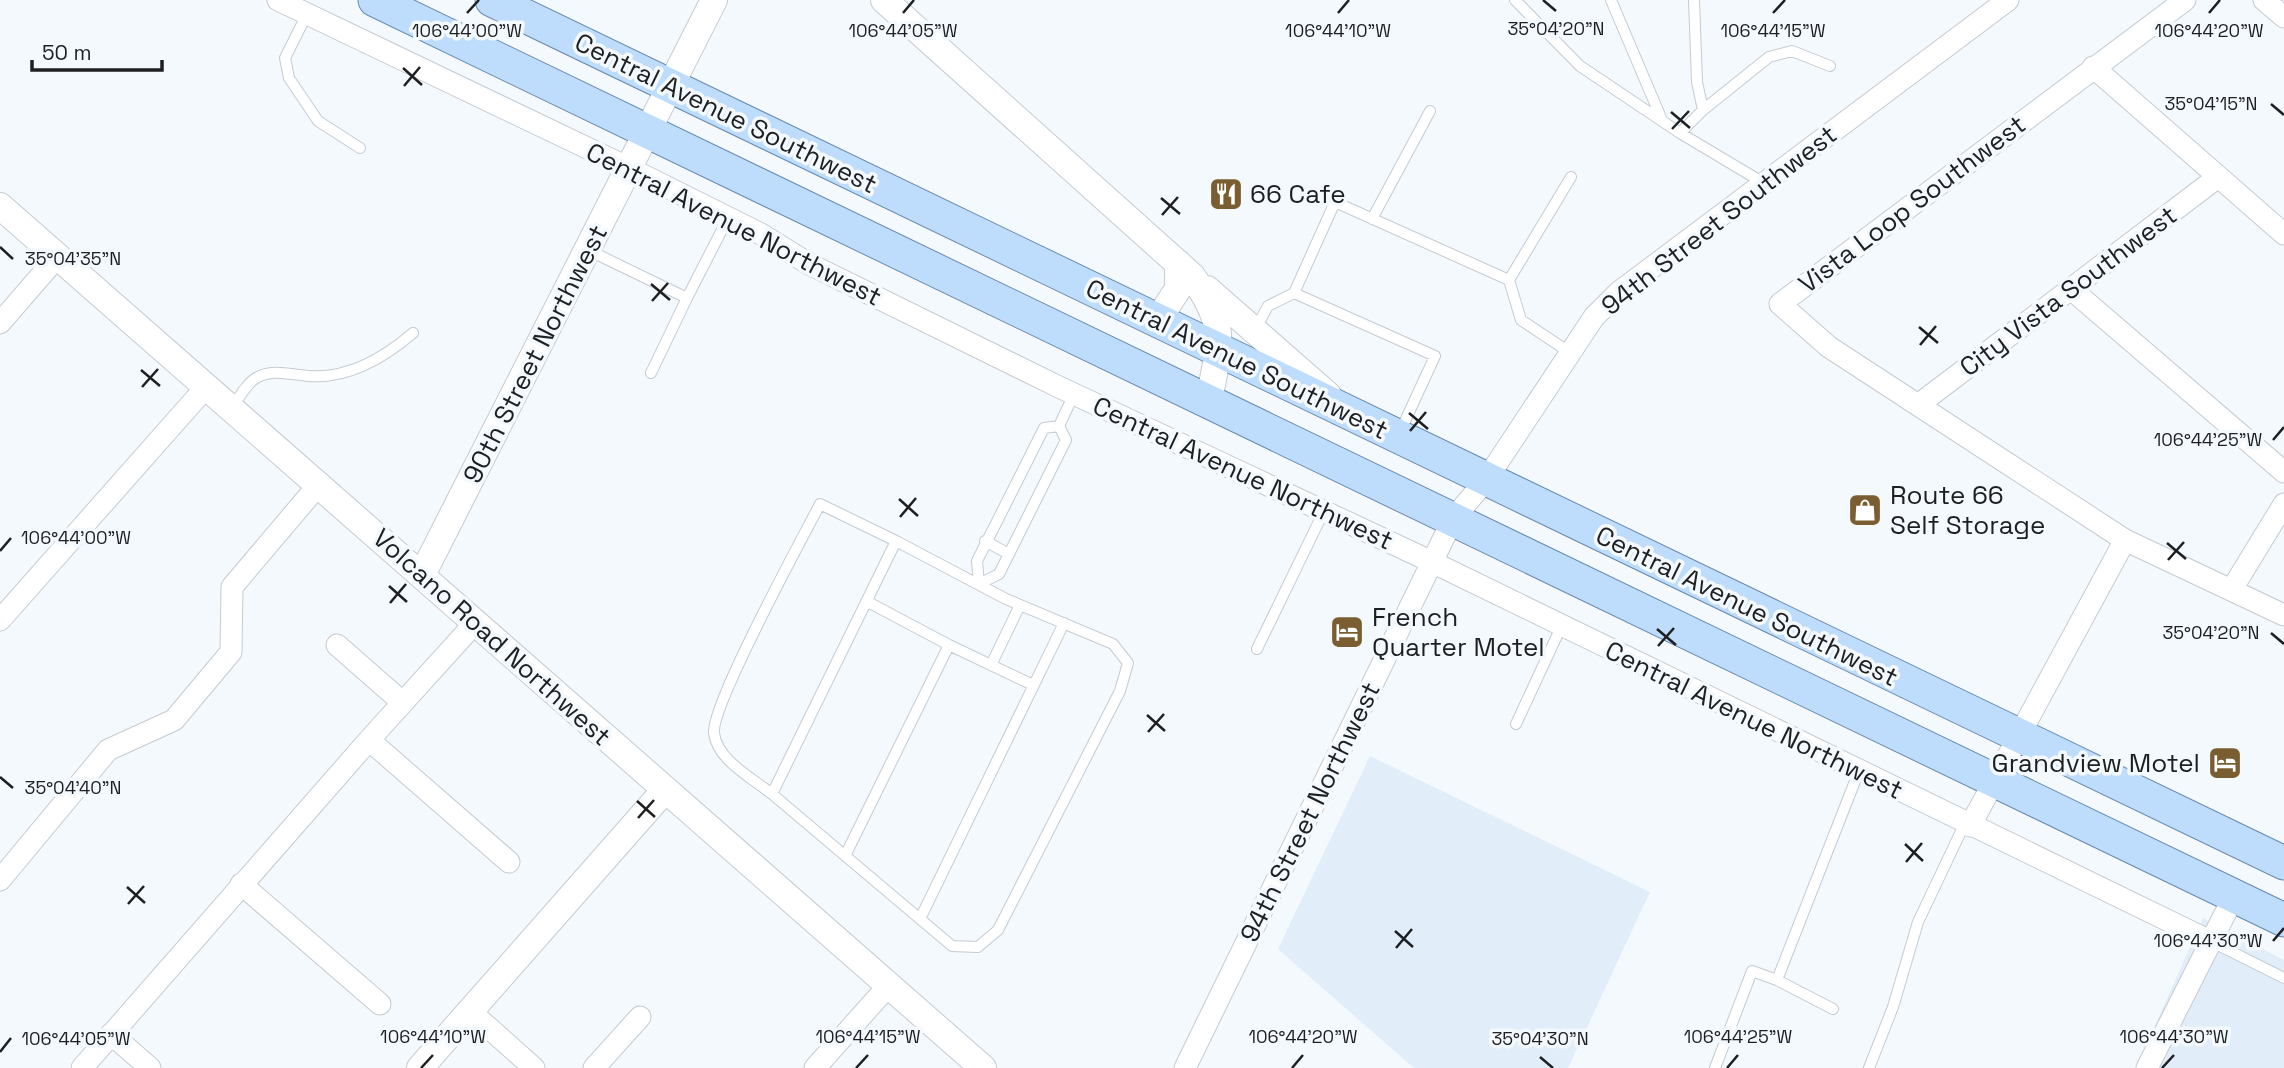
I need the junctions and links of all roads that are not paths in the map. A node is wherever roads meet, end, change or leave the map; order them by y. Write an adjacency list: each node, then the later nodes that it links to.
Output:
1 (278, 0): 12 (street, Central Avenue Northwest)
2 (375, 0): 20 (main road, Central Avenue Northwest)
3 (492, 0): 16 (main road, Central Avenue Southwest)
4 (714, 0): 16 (street, 90th Street Northwest)
5 (884, 0): 33 (street)
6 (1515, 0): 19 (lane)
7 (1611, 0): 19 (lane)
8 (1694, 0): 17 (lane)
9 (2008, 0): 26 (street, 94th Street Southwest)
10 (2185, 0): 15 (street, Vista Loop Southwest)
11 (2264, 0): 13 (street)
12 (307, 14): 22 (lane); 23 (street, Central Avenue Northwest)
13 (2284, 17)
14 (1830, 66): 17 (lane)
15 (2093, 67): 25 (street); 48 (street, Vista Loop Southwest)
16 (671, 86): 20 (street, 90th Street Northwest); 38 (main road, Central Avenue Southwest)
17 (1703, 110): 21 (lane)
18 (1430, 111): 29 (lane)
19 (1663, 121): 21 (lane)
20 (649, 132): 23 (street, 90th Street Northwest); 47 (main road, Central Avenue Northwest)
21 (1680, 133): 26 (lane)
22 (360, 148)
23 (629, 168): 28 (street, Central Avenue Northwest); 31 (street, 90th Street Northwest)
24 (1571, 177): 34 (lane)
25 (2218, 177): 30 (street); 35 (street, City Vista Southwest)
26 (1762, 183): 43 (street, 94th Street Southwest)
27 (0, 206): 32 (street, Volcano Road Northwest)
28 (728, 218): 37 (lane); 46 (street, Central Avenue Northwest)
29 (1372, 219): 34 (lane); 36 (lane)
30 (2284, 234)
31 (588, 250): 37 (lane); 64 (street, 90th Street Northwest)
32 (58, 256): 39 (street); 45 (street, Volcano Road Northwest)
33 (1185, 270): 38 (street); 40 (street); 42 (street)
34 (1509, 281): 43 (lane)
35 (2071, 289): 48 (street, City Vista Southwest); 53 (street)
36 (1294, 293): 40 (lane); 52 (lane)
37 (687, 298): 44 (lane)
38 (1157, 321): 42 (main road, Central Avenue Southwest)
39 (0, 323)
40 (1255, 331): 50 (street)
41 (413, 333): 49 (lane)
42 (1218, 350): 47 (street); 50 (main road, Central Avenue Southwest)
43 (1569, 352): 54 (street, 94th Street Southwest)
44 (651, 373)
45 (207, 386): 49 (street, Volcano Road Northwest); 70 (street)
46 (1074, 394): 51 (lane); 57 (street, Central Avenue Northwest)
47 (1209, 400): 58 (main road, Central Avenue Northwest)
48 (1918, 405): 59 (street, Vista Loop Southwest)
49 (232, 408): 55 (street, Volcano Road Northwest)
50 (1350, 414): 52 (main road, Central Avenue Southwest)
51 (1059, 426): 61 (lane); 62 (lane)
52 (1398, 437): 54 (main road, Central Avenue Southwest)
53 (2284, 472)
54 (1486, 480): 58 (street, 94th Street Southwest); 81 (main road, Central Avenue Southwest)
55 (320, 483): 64 (street, Volcano Road Northwest); 91 (street)
56 (2284, 504): 66 (street)
57 (1324, 511): 63 (street, Central Avenue Northwest); 76 (lane)
58 (1453, 519): 63 (street, 94th Street Northwest); 84 (main road, Central Avenue Northwest)
59 (2125, 540): 66 (street, Vista Loop Southwest); 81 (street)
60 (896, 541): 65 (lane); 67 (lane); 86 (lane)
61 (985, 541): 62 (lane); 65 (lane)
62 (1009, 554): 65 (lane)
63 (1432, 562): 73 (street, Central Avenue Northwest); 112 (street, 94th Street Northwest)
64 (422, 575): 71 (street, Volcano Road Northwest)
65 (979, 584): 68 (lane)
66 (2232, 589): 69 (street, Vista Loop Southwest)
67 (868, 602): 75 (lane); 86 (lane)
68 (1020, 605): 72 (lane); 77 (lane)
69 (2284, 615)
70 (0, 620)
71 (475, 623): 79 (street); 85 (street, Volcano Road Northwest)
72 (1063, 623): 78 (lane); 94 (lane)
73 (1562, 625): 80 (lane); 83 (street, Central Avenue Northwest)
74 (337, 645): 79 (street)
75 (949, 645): 77 (lane); 88 (lane)
76 (1257, 649)
77 (992, 665): 78 (lane)
78 (1033, 685): 94 (lane)
79 (402, 702): 82 (street)
80 (1516, 724)
81 (2017, 736): 84 (street); 90 (main road, Central Avenue Southwest)
82 (369, 740): 89 (street); 92 (street)
83 (1859, 771): 87 (street, Central Avenue Northwest); 98 (lane)
84 (1993, 780): 87 (street); 93 (main road, Central Avenue Northwest)
85 (664, 791): 99 (street, Volcano Road Northwest); 102 (street)
86 (772, 794): 88 (lane)
87 (1968, 824): 96 (street, Central Avenue Northwest); 114 (lane)
88 (845, 856): 94 (lane)
89 (509, 862)
90 (2284, 863)
91 (0, 880)
92 (241, 884): 100 (street); 104 (street)
93 (2234, 896): 95 (main road, Central Avenue Northwest); 96 (street)
94 (920, 919)
95 (2284, 920)
96 (2212, 942): 97 (lane); 115 (street)
97 (2284, 978)
98 (1777, 980): 101 (lane); 113 (lane)
99 (888, 985): 110 (street); 111 (street, Volcano Road Northwest)
100 (380, 1004)
101 (1833, 1009)
102 (470, 1011): 107 (street); 108 (street)
103 (640, 1017): 109 (street)
104 (111, 1034): 105 (street); 106 (street)
105 (82, 1068)
106 (150, 1068)
107 (420, 1068)
108 (534, 1068)
109 (594, 1068)
110 (816, 1068)
111 (983, 1068)
112 (1185, 1068)
113 (1715, 1068)
114 (1869, 1068)
115 (2147, 1068)

